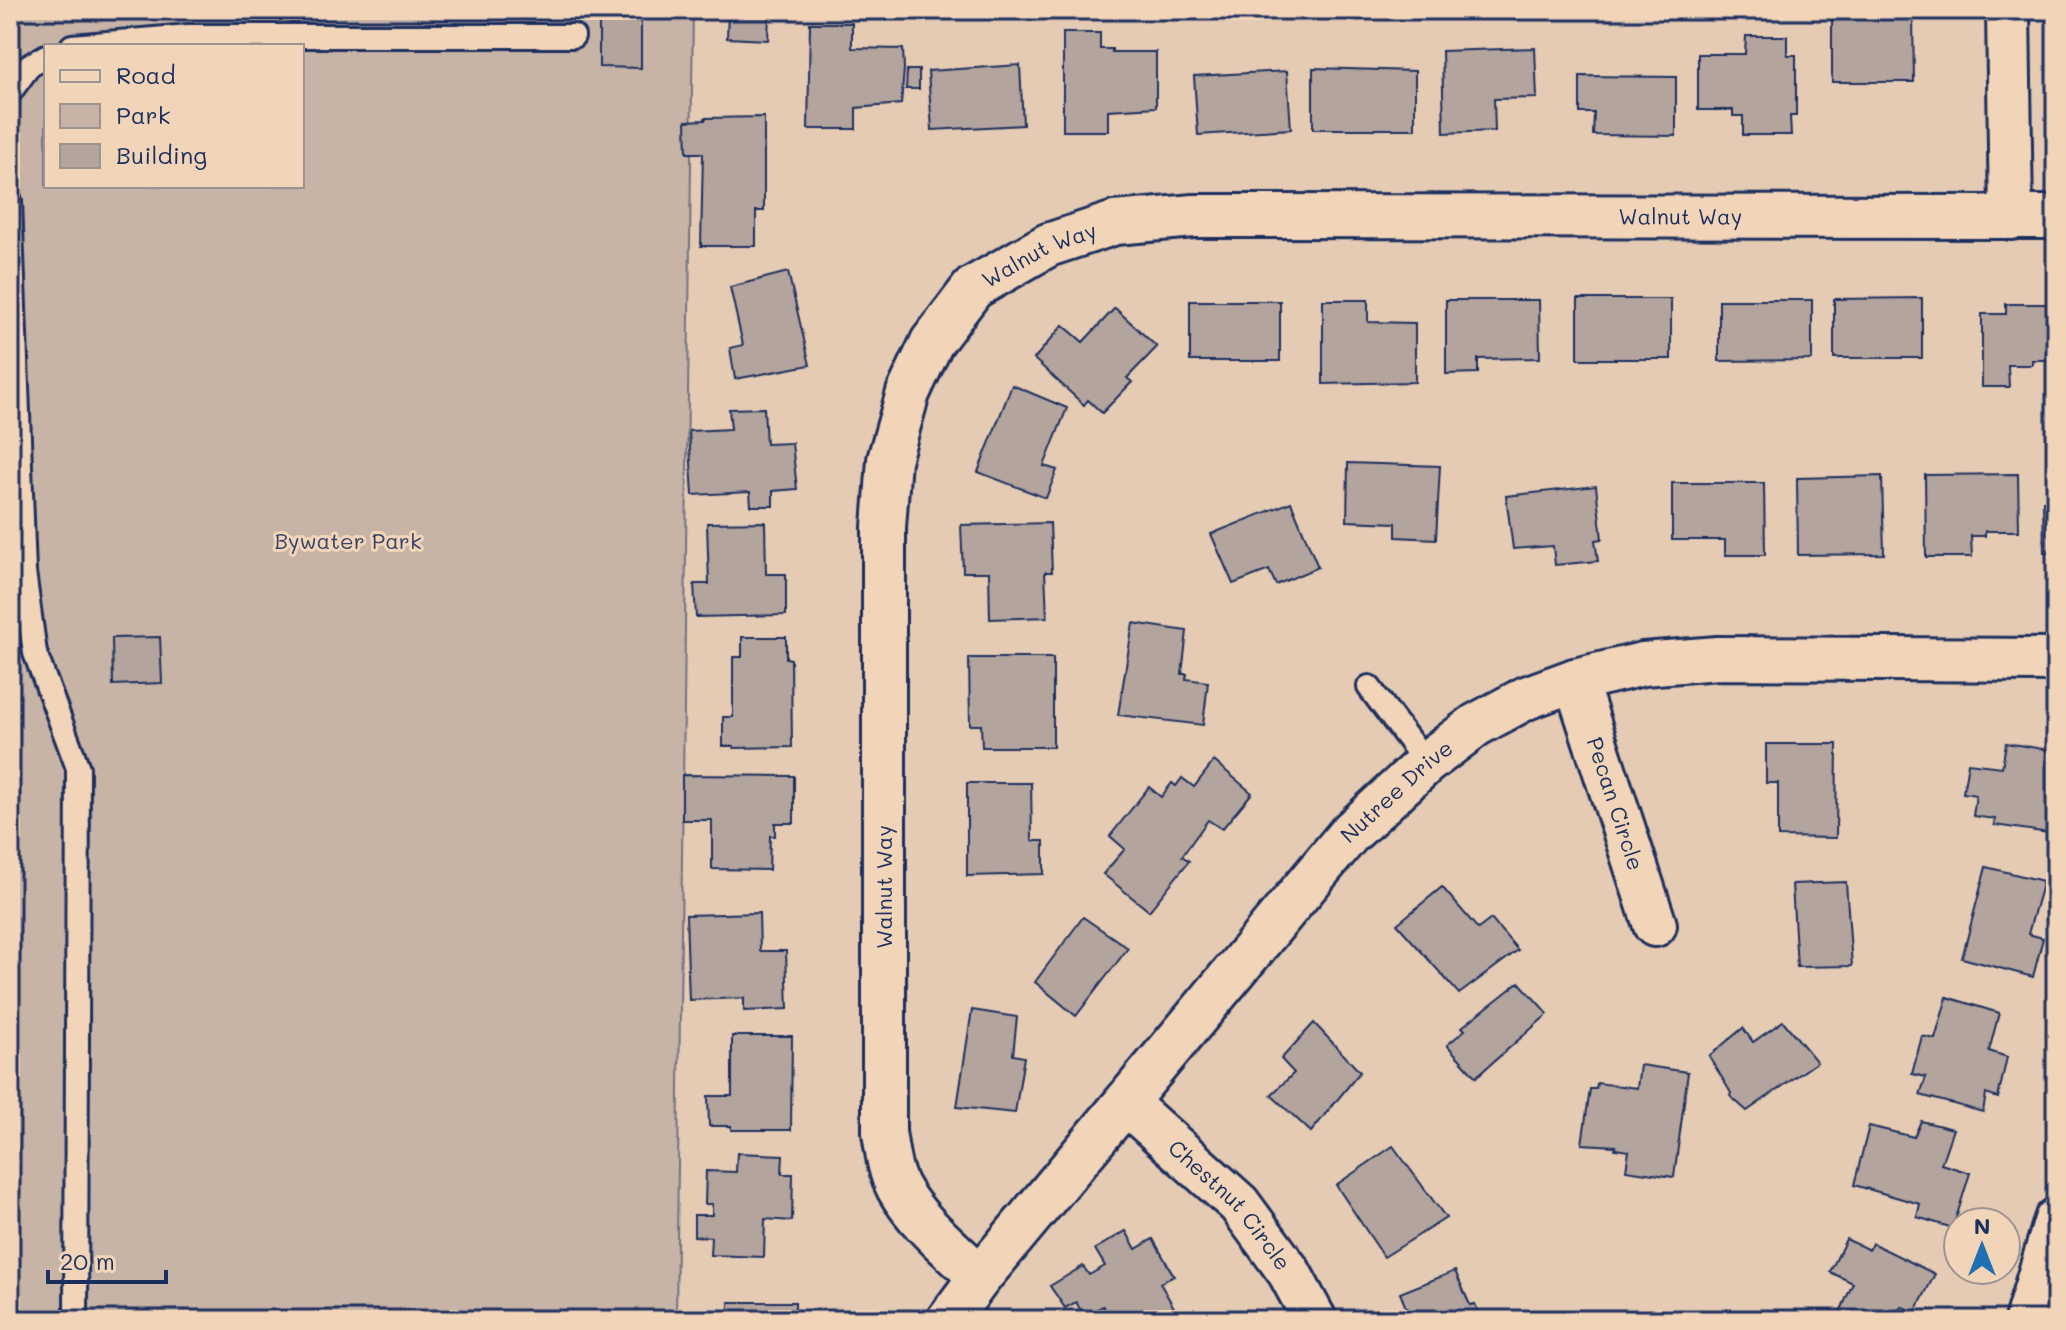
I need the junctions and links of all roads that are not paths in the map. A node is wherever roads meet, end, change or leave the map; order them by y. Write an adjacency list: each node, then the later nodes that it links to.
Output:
1 (2008, 10): 8 (street)
2 (573, 36): 3 (lane)
3 (95, 44)
4 (44, 57): 5 (lane)
5 (10, 92)
6 (10, 201): 17 (lane)
7 (2056, 217): 8 (street, Walnut Way)
8 (2011, 218): 16 (street, Walnut Way)
9 (2056, 660): 10 (street, Nutree Drive)
10 (1575, 680): 12 (street, Nutree Drive); 13 (street, Pecan Circle)
11 (1369, 687): 12 (lane)
12 (1426, 763): 14 (street, Nutree Drive)
13 (1655, 925)
14 (1126, 1103): 16 (street, Nutree Drive); 19 (street, Chestnut Circle)
15 (2056, 1220): 20 (street)
16 (980, 1277): 18 (street, Nutree Drive)
17 (76, 1320)
18 (948, 1320)
19 (1315, 1320)
20 (2026, 1320)

